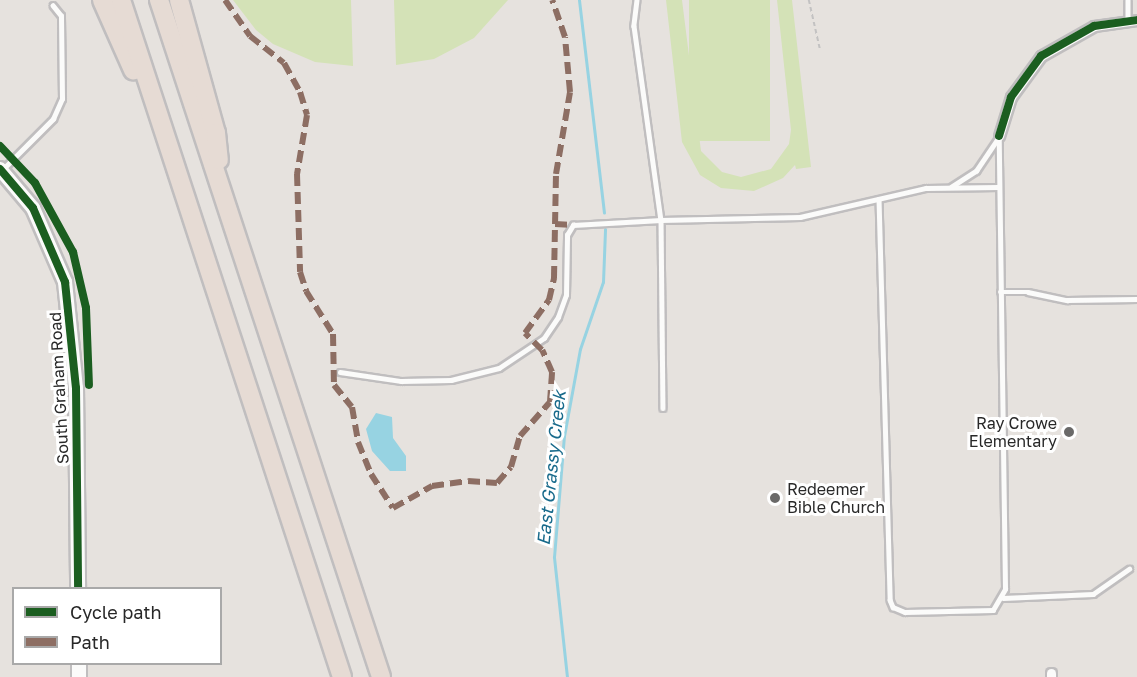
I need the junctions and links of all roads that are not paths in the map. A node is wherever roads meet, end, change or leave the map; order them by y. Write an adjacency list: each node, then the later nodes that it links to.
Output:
1 (102, 0): 20 (highway)
2 (121, 0): 20 (highway)
3 (159, 0): 13 (highway)
4 (179, 0): 13 (highway)
5 (637, 0): 15 (lane)
6 (1128, 0): 8 (lane)
7 (53, 6): 10 (lane)
8 (1132, 20): 9 (street)
9 (999, 135): 11 (lane); 12 (lane)
10 (1, 170): 22 (street, South Graham Road)
11 (998, 187): 12 (lane); 16 (lane)
12 (949, 188): 14 (lane)
13 (223, 197): 25 (highway)
14 (879, 199): 15 (lane); 23 (lane)
15 (661, 220): 18 (lane); 19 (lane)
16 (1000, 292): 17 (lane); 23 (lane)
17 (1137, 299)
18 (339, 372)
19 (663, 408)
20 (255, 411): 24 (highway)
21 (1129, 569): 23 (lane)
22 (78, 587)
23 (1003, 598)
24 (342, 677)
25 (381, 677)

